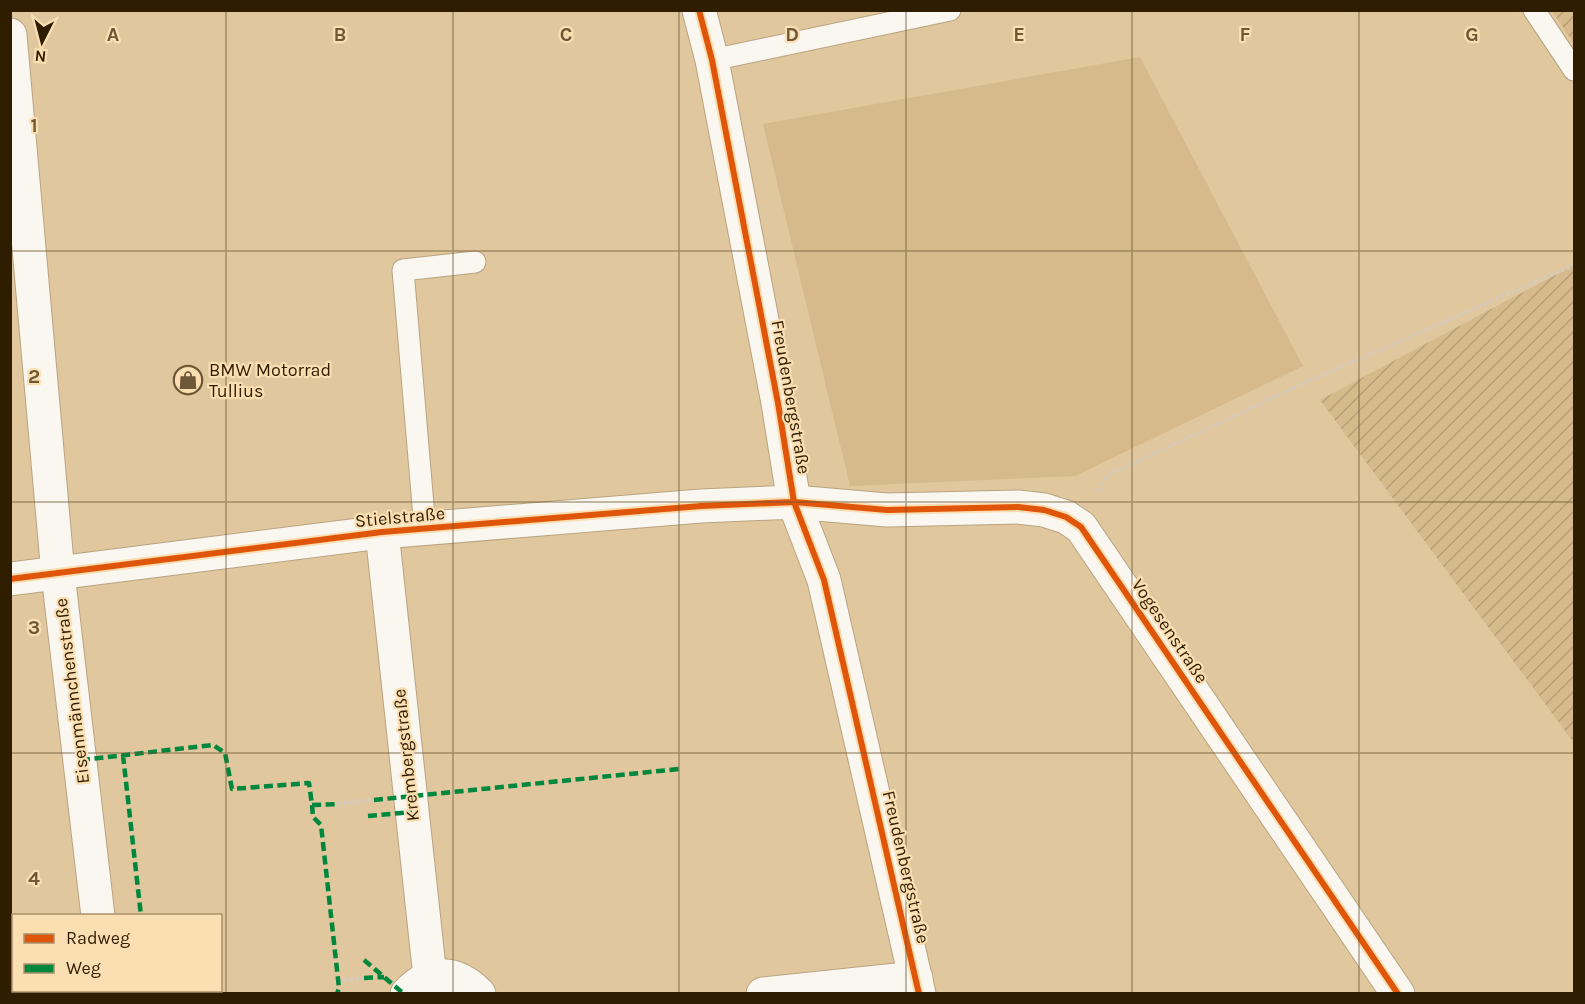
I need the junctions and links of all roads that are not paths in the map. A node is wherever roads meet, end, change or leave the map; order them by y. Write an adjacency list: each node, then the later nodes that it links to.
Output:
1 (699, 10): 5 (street, Freudenbergstraße)
2 (950, 10): 5 (lane)
3 (1534, 10): 6 (lane)
4 (10, 35): 11 (street, Eisenmännchenstraße)
5 (712, 60): 8 (street, Freudenbergstraße)
6 (1575, 70)
7 (475, 262): 9 (lane)
8 (794, 502): 9 (street, Stielstraße); 15 (street, Freudenbergstraße); 18 (street, Vogesenstraße)
9 (425, 529): 10 (street, Stielstraße)
10 (382, 532): 11 (street, Stielstraße); 14 (street, Krembergstraße)
11 (58, 574): 12 (street, Stielstraße); 13 (street, Eisenmännchenstraße)
12 (10, 579)
13 (98, 914)
14 (419, 985): 16 (street, Krembergstraße)
15 (918, 986): 17 (street)
16 (479, 993)
17 (763, 993)
18 (1398, 993)

